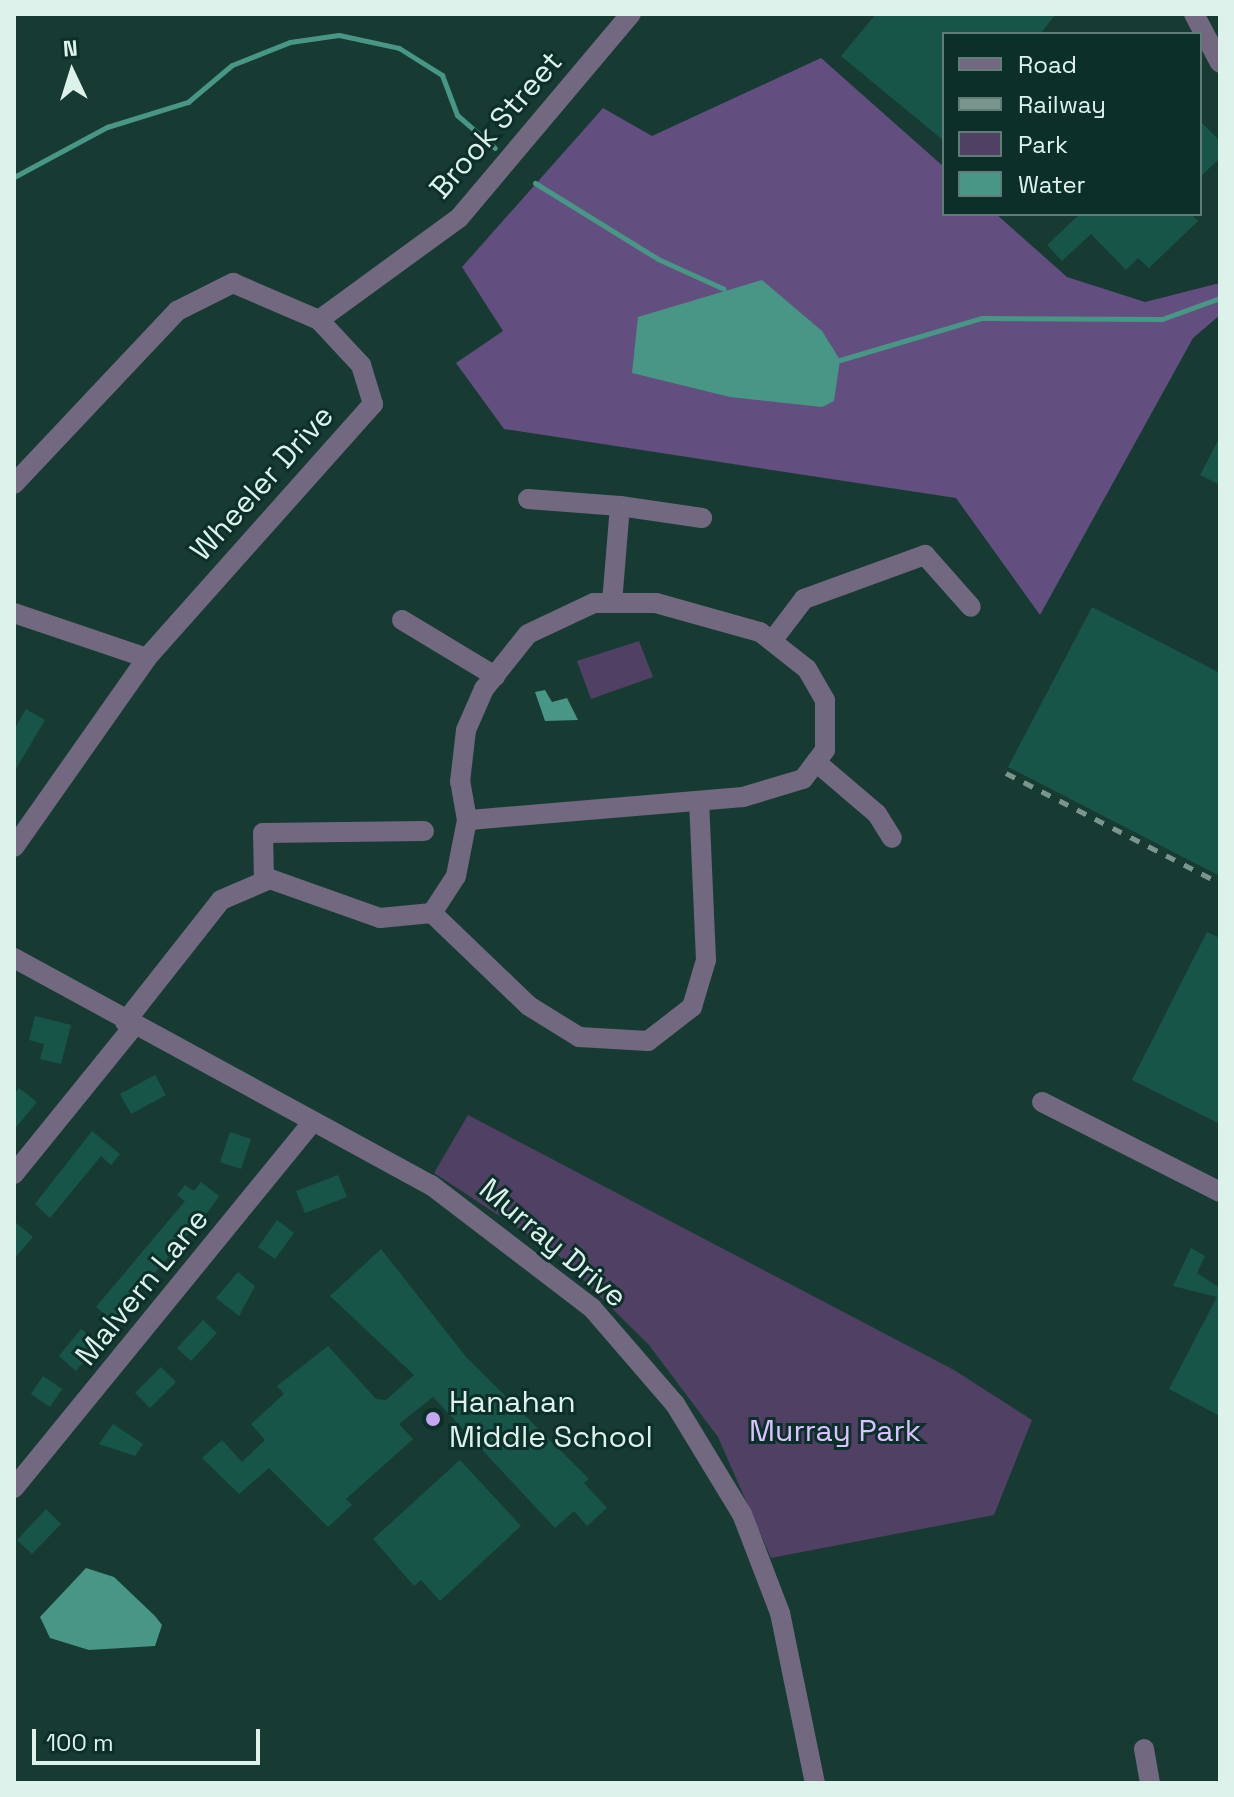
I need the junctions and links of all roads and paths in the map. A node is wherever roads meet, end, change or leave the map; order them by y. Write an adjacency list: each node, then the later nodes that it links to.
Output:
1 (1194, 14): 3 (street)
2 (623, 17): 4 (street, Brook Street)
3 (1220, 63)
4 (319, 320): 5 (street, Wheeler Drive); 14 (street, Wheeler Drive)
5 (14, 484)
6 (528, 499): 7 (street)
7 (620, 506): 8 (street); 9 (street)
8 (702, 518)
9 (612, 603): 13 (street); 15 (street)
10 (971, 607): 13 (street)
11 (14, 613): 14 (street)
12 (402, 620): 15 (street)
13 (772, 641): 16 (street)
14 (147, 658): 21 (street, Wheeler Drive)
15 (495, 676): 18 (street)
16 (816, 762): 17 (street); 20 (street)
17 (699, 801): 18 (street); 23 (street)
18 (467, 820): 23 (street)
19 (424, 831): 22 (street)
20 (892, 838)
21 (14, 847)
22 (264, 880): 23 (street); 25 (street)
23 (432, 913)
24 (14, 958): 25 (street, Murray Drive)
25 (129, 1024): 27 (street, Murray Drive); 28 (street)
26 (1042, 1102): 29 (street)
27 (313, 1121): 30 (street, Malvern Lane); 32 (street, Murray Drive)
28 (14, 1174)
29 (1220, 1192)
30 (14, 1488)
31 (1144, 1749): 33 (street)
32 (815, 1783)
33 (1150, 1783)

